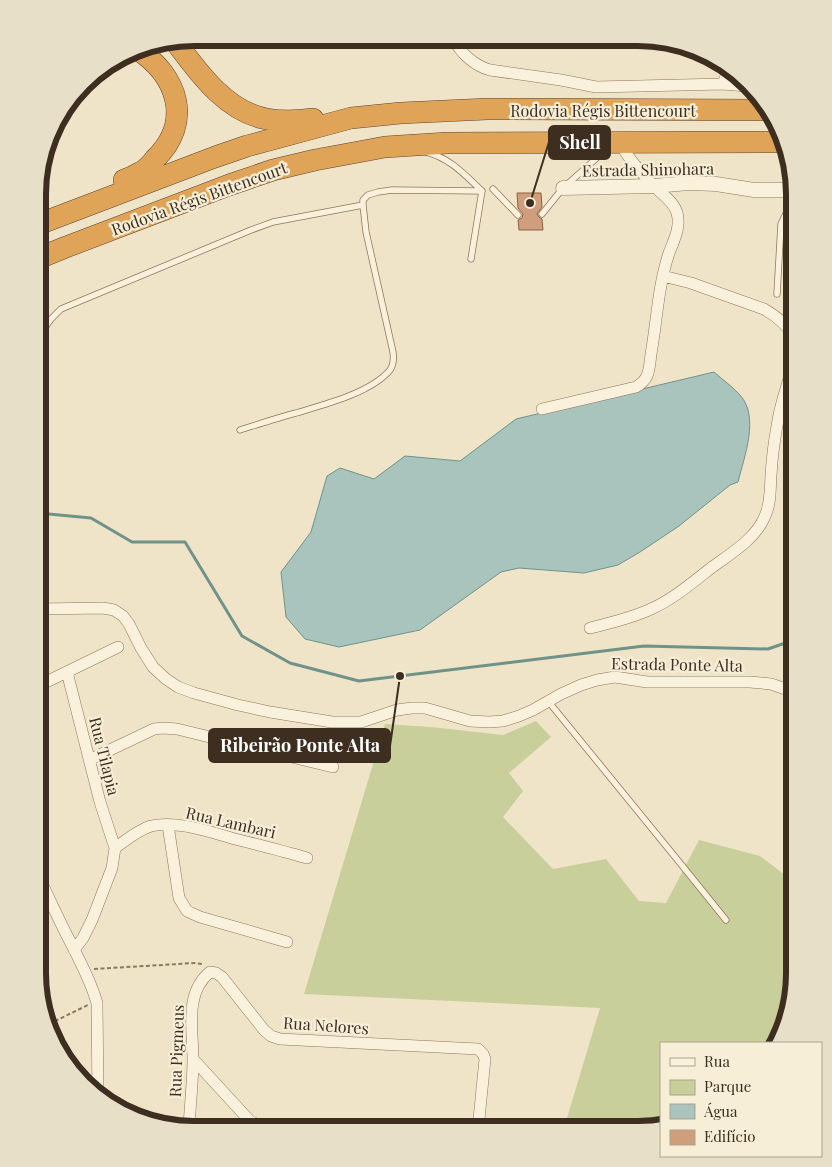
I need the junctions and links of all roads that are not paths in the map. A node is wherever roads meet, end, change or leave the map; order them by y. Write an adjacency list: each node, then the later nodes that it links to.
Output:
1 (458, 46): 5 (street)
2 (180, 47): 8 (highway)
3 (146, 55): 21 (highway)
4 (726, 76): 5 (street)
5 (723, 84): 6 (street)
6 (737, 85)
7 (759, 110): 8 (highway, Rodovia Régis Bittencourt)
8 (351, 118): 22 (highway, Rodovia Régis Bittencourt)
9 (776, 142): 10 (highway, Rodovia Régis Bittencourt)
10 (616, 143): 11 (highway, Rodovia Régis Bittencourt); 12 (street); 13 (lane)
11 (385, 147): 16 (lane); 23 (highway, Rodovia Régis Bittencourt)
12 (654, 186): 13 (street, Estrada Shinohara); 15 (street, Estrada Shinohara); 25 (street)
13 (563, 188): 18 (lane)
14 (493, 190): 20 (lane)
15 (786, 190)
16 (482, 191): 17 (lane); 24 (lane)
17 (362, 205): 28 (lane); 31 (lane)
18 (542, 214)
19 (786, 214): 26 (lane)
20 (518, 215)
21 (46, 217)
22 (46, 221)
23 (46, 255)
24 (471, 260)
25 (663, 276): 27 (street); 30 (street)
26 (777, 294)
27 (786, 325)
28 (46, 326)
29 (786, 391): 33 (street)
30 (542, 408)
31 (240, 430)
32 (46, 609): 38 (street, Estrada Ponte Alta)
33 (590, 628)
34 (118, 647): 35 (street)
35 (67, 672): 36 (street); 39 (street, Rua Tilapia)
36 (46, 682)
37 (785, 689): 38 (street, Estrada Ponte Alta)
38 (548, 701): 45 (lane)
39 (89, 760): 40 (street); 42 (street, Rua Tilapia)
40 (333, 766)
41 (168, 825): 42 (street, Rua Lambari); 43 (street, Rua Lambari); 46 (street)
42 (115, 848): 47 (street)
43 (307, 858)
44 (46, 892): 47 (street)
45 (726, 920)
46 (288, 942)
47 (74, 950): 50 (street)
48 (207, 975): 49 (street, Rua Pigmeus); 53 (street, Rua Nelores)
49 (193, 1059): 51 (street, Rua Pigmeus); 52 (street)
50 (98, 1084)
51 (189, 1121)
52 (250, 1121)
53 (479, 1121)

